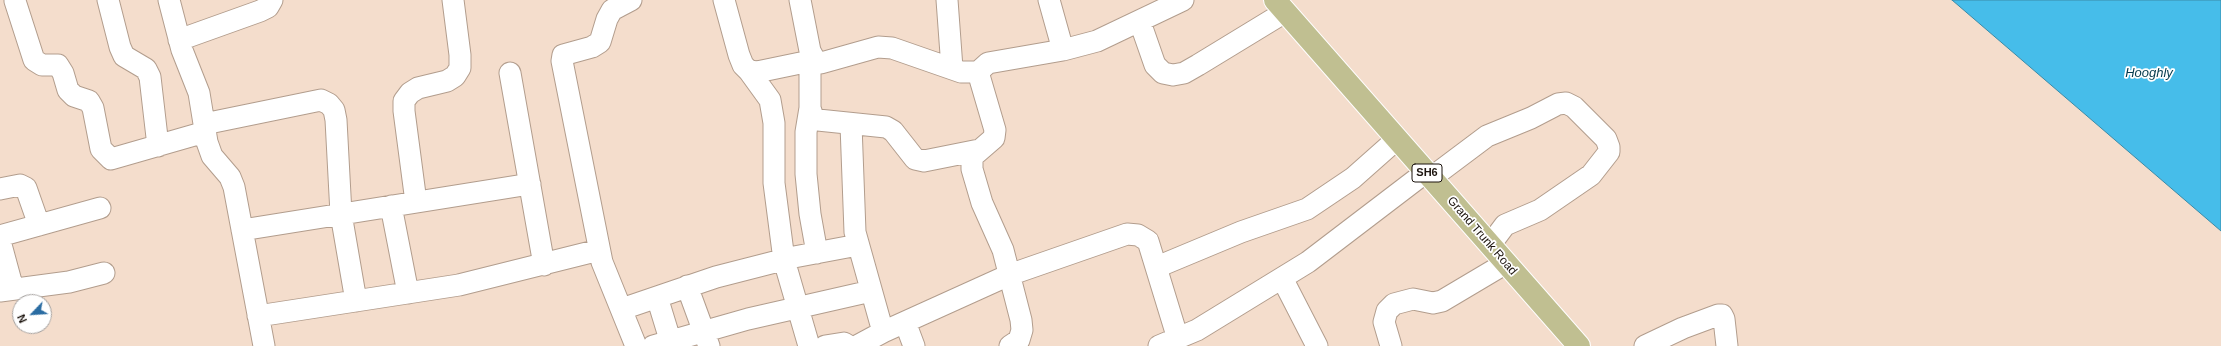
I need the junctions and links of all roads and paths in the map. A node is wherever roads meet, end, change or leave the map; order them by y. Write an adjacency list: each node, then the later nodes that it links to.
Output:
1 (108, 0): 25 (street)
2 (169, 0): 14 (street)
3 (272, 0): 14 (street)
4 (453, 0): 30 (street)
5 (631, 0): 40 (street)
6 (724, 0): 18 (street)
7 (800, 0): 16 (street)
8 (947, 0): 17 (street)
9 (1049, 0): 15 (street)
10 (1184, 0): 13 (street)
11 (12, 2): 25 (street)
12 (1280, 6): 13 (street); 24 (main road, Grand Trunk Road / SH6)
13 (1140, 22): 15 (street)
14 (179, 40): 23 (street)
15 (1063, 50): 19 (street)
16 (810, 56): 17 (street); 18 (street); 21 (street)
17 (952, 68): 19 (street)
18 (749, 71): 42 (street)
19 (978, 72): 26 (street)
20 (510, 73): 28 (street)
21 (810, 108): 22 (street); 41 (street)
22 (851, 125): 26 (street); 38 (street)
23 (205, 128): 25 (street); 33 (street); 35 (street)
24 (1397, 139): 27 (main road, Grand Trunk Road / SH6); 45 (street)
25 (158, 146)
26 (979, 150): 47 (street)
27 (1429, 175): 39 (main road, Grand Trunk Road / SH6); 39 (street); 48 (street)
28 (530, 184): 30 (street); 44 (street)
29 (0, 189): 34 (street)
30 (416, 202): 31 (street)
31 (391, 206): 33 (street); 52 (street)
32 (100, 208): 34 (street)
33 (341, 214): 35 (street); 54 (street)
34 (39, 225): 36 (street)
35 (242, 230): 57 (street)
36 (0, 236)
37 (0, 241): 50 (street)
38 (858, 245): 41 (street); 51 (street)
39 (1490, 245): 43 (main road, Grand Trunk Road / SH6)
40 (599, 250): 44 (street); 56 (street)
41 (817, 253): 42 (street)
42 (784, 260): 49 (street); 55 (street)
43 (1506, 263): 72 (street); 73 (main road, Grand Trunk Road / SH6)
44 (544, 265): 52 (street)
45 (1157, 267): 47 (street); 61 (street)
46 (104, 273): 50 (street)
47 (1009, 275): 58 (street); 70 (street)
48 (1282, 278): 61 (street); 71 (street)
49 (687, 286): 53 (street); 60 (street)
50 (6, 290)
51 (871, 291): 55 (street); 59 (street)
52 (408, 293): 54 (street)
53 (657, 297): 56 (street); 62 (street)
54 (356, 301): 57 (street)
55 (797, 308): 60 (street); 65 (street)
56 (622, 309): 64 (street)
57 (258, 316): 63 (street)
58 (905, 322): 59 (street); 69 (street)
59 (883, 332): 68 (street)
60 (706, 338): 62 (street)
61 (1169, 342)
62 (665, 344)
63 (264, 346)
64 (636, 346)
65 (809, 346)
66 (825, 346): 67 (street)
67 (849, 346)
68 (858, 346)
69 (914, 346)
70 (1010, 346)
71 (1317, 346)
72 (1391, 346)
73 (1579, 346)
74 (1645, 346): 75 (street)
75 (1727, 346)

